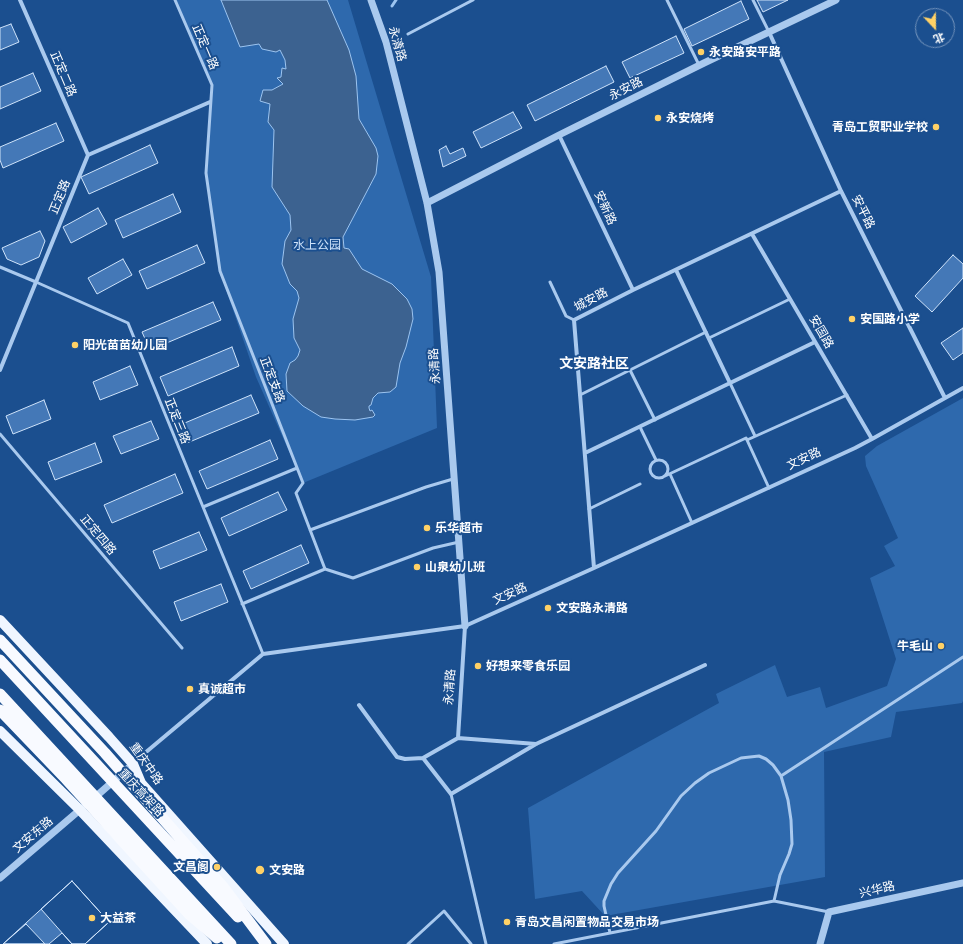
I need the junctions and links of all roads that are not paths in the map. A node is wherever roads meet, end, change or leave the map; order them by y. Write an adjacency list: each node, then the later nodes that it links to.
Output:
1 (20, 0): 13 (street, 正定二路)
2 (175, 0): 11 (lane, 正定一路)
3 (371, 0): 15 (street, 永清路)
4 (473, 0): 9 (lane)
5 (667, 0): 10 (lane)
6 (753, 0): 8 (lane)
7 (836, 0): 8 (street, 永安路)
8 (769, 32): 10 (street, 永安路); 14 (street, 安平路)
9 (408, 34)
10 (699, 65): 12 (street, 永安路)
11 (210, 102): 13 (street); 42 (lane, 正定支路)
12 (559, 135): 15 (street, 永安路); 21 (street, 安新路)
13 (88, 155): 19 (street, 正定路)
14 (841, 191): 16 (street, 城安路); 33 (street, 安平路)
15 (427, 203): 45 (street, 永清路)
16 (752, 234): 18 (street, 城安路); 22 (street, 安国路)
17 (0, 267): 19 (lane, 正定三路)
18 (676, 270): 21 (street, 城安路); 24 (street)
19 (36, 282): 27 (street, 正定路); 48 (lane, 正定三路)
20 (550, 282): 23 (lane)
21 (633, 290): 23 (street, 城安路)
22 (790, 299): 25 (lane); 26 (street, 安国路)
23 (574, 320): 31 (street, 城安路)
24 (706, 332): 25 (street); 28 (lane)
25 (709, 338): 29 (street)
26 (815, 342): 29 (street); 32 (street, 安国路)
27 (0, 370)
28 (630, 370): 31 (lane); 34 (lane)
29 (730, 383): 34 (street); 37 (lane)
30 (963, 388): 33 (street, 文安路)
31 (580, 395): 40 (street, 城安路)
32 (846, 395): 37 (lane); 38 (street, 安国路)
33 (945, 398): 38 (street, 文安路)
34 (655, 420): 35 (street)
35 (640, 427): 40 (street); 41 (lane)
36 (0, 434): 59 (lane, 正定四路)
37 (755, 436): 39 (lane)
38 (872, 439): 47 (street, 文安路)
39 (747, 440): 43 (lane); 47 (lane)
40 (585, 453): 49 (street, 城安路)
41 (656, 460): 44 (lane); 44 (lane)
42 (297, 468): 48 (lane); 51 (lane, 正定支路)
43 (670, 474): 44 (lane); 50 (lane)
44 (665, 476)
45 (454, 478): 51 (lane); 52 (street, 永清路)
46 (640, 484): 49 (lane)
47 (769, 488): 50 (street, 文安路)
48 (203, 507): 55 (lane, 正定三路)
49 (589, 509): 53 (street, 城安路)
50 (692, 523): 53 (street, 文安路)
51 (310, 530): 54 (lane, 正定支路)
52 (459, 542): 54 (lane); 57 (street, 永清路)
53 (594, 568): 57 (street, 文安路)
54 (325, 569): 55 (lane)
55 (242, 604): 60 (lane, 正定三路)
56 (0, 620): 71 (main road, 重庆中路)
57 (465, 626): 60 (street, 文安路); 68 (street, 永清路)
58 (0, 640): 84 (highway, bridge)
59 (182, 648)
60 (263, 654): 71 (street)
61 (963, 657): 72 (lane)
62 (0, 660): 83 (highway, 重庆高架路, bridge)
63 (705, 665): 69 (street)
64 (0, 694): 82 (highway, bridge)
65 (359, 704): 70 (street)
66 (0, 710): 81 (highway, bridge)
67 (0, 731): 74 (main road)
68 (458, 738): 69 (street); 70 (street)
69 (536, 744): 73 (street)
70 (423, 758): 73 (street)
71 (133, 764): 74 (street); 85 (main road, 重庆中路)
72 (780, 776): 77 (lane); 79 (lane)
73 (452, 794): 88 (lane)
74 (80, 810): 75 (street, 文安东路); 80 (main road)
75 (0, 878)
76 (963, 883): 78 (street, 兴华路)
77 (774, 901): 78 (lane); 79 (lane)
78 (829, 912): 90 (street)
79 (610, 933): 89 (lane)
80 (207, 944)
81 (224, 944)
82 (231, 944)
83 (263, 944)
84 (266, 944)
85 (284, 944)
86 (408, 944): 87 (lane)
87 (471, 944)
88 (486, 944)
89 (554, 944)
90 (820, 944)

